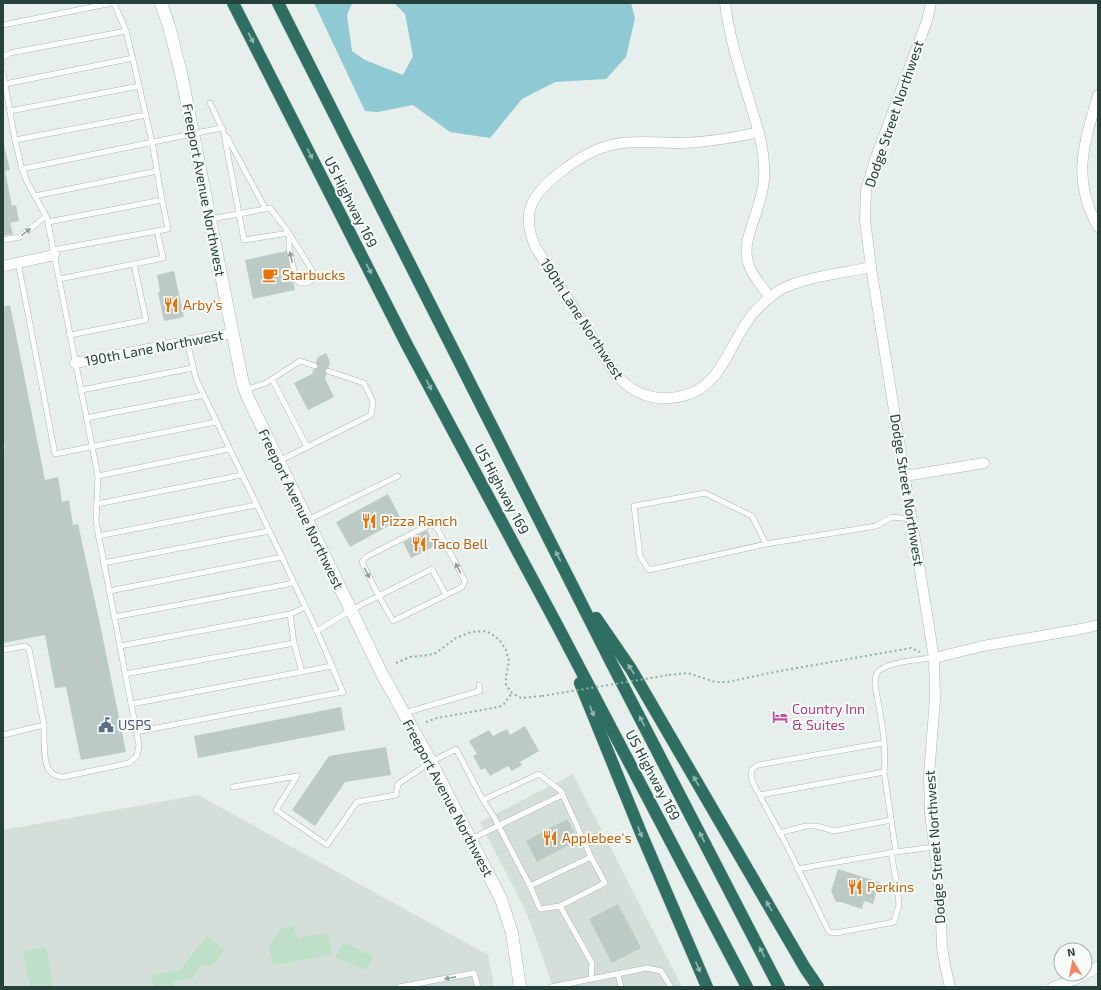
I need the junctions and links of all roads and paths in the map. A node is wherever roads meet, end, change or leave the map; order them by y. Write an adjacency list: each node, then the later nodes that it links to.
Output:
1 (113, 3): 7 (lane); 8 (lane)
2 (161, 3): 20 (street, Freeport Avenue Northwest)
3 (233, 3): 84 (highway, US Highway 169, one-way to 84)
4 (278, 3): 75 (highway, US Highway 169, one-way to 4)
5 (725, 3): 19 (street)
6 (931, 3): 41 (street, Dodge Street Northwest)
7 (3, 25)
8 (126, 31): 9 (lane); 10 (lane)
9 (3, 57)
10 (133, 58): 12 (lane); 13 (lane)
11 (3, 73): 12 (lane)
12 (5, 84): 16 (lane)
13 (139, 86): 16 (lane); 17 (lane)
14 (1098, 96): 33 (street)
15 (210, 103): 18 (lane)
16 (10, 111): 22 (lane)
17 (146, 115): 22 (lane); 23 (lane)
18 (221, 128): 20 (lane); 21 (lane)
19 (758, 132): 43 (street); 43 (street, 190th Lane Northwest)
20 (193, 134): 23 (lane); 31 (street, Freeport Avenue Northwest)
21 (224, 134): 28 (lane); 29 (lane)
22 (15, 140): 24 (lane)
23 (152, 142): 24 (lane); 25 (lane)
24 (22, 169): 26 (lane)
25 (157, 171): 26 (lane); 27 (lane)
26 (35, 196): 30 (lane)
27 (162, 200): 32 (lane); 34 (lane)
28 (266, 208): 29 (lane); 35 (lane)
29 (239, 214): 31 (lane); 35 (lane)
30 (46, 216): 32 (lane); 36 (lane, one-way to 30)
31 (210, 219): 44 (street, Freeport Avenue Northwest)
32 (48, 222): 37 (lane)
33 (1098, 227)
34 (157, 231): 37 (lane); 39 (lane)
35 (289, 233): 35 (lane, one-way to 35)
36 (3, 240)
37 (54, 253): 38 (street); 42 (lane)
38 (18, 262): 40 (street); 58 (lane)
39 (134, 264): 42 (lane); 45 (lane)
40 (3, 266)
41 (871, 267): 43 (street, 190th Lane Northwest); 65 (street, Dodge Street Northwest)
42 (59, 280): 45 (lane)
43 (770, 298)
44 (232, 333): 46 (street, 190th Lane Northwest); 53 (street, Freeport Avenue Northwest)
45 (70, 335): 47 (lane)
46 (187, 341): 47 (street, 190th Lane Northwest); 49 (lane)
47 (75, 363): 52 (lane)
48 (315, 366): 51 (lane)
49 (193, 368): 52 (lane); 54 (lane)
50 (328, 371): 57 (lane)
51 (272, 379): 53 (lane); 57 (lane)
52 (80, 390): 55 (lane)
53 (245, 390): 60 (street, Freeport Avenue Northwest)
54 (204, 395): 55 (lane); 56 (lane)
55 (86, 418): 58 (lane)
56 (216, 422): 58 (lane); 59 (lane)
57 (307, 446): 60 (lane)
58 (92, 448): 63 (lane)
59 (229, 448): 62 (lane); 63 (lane)
60 (278, 461): 69 (street, Freeport Avenue Northwest)
61 (984, 463): 65 (street)
62 (242, 475): 66 (lane); 67 (lane)
63 (98, 476): 66 (lane)
64 (398, 476): 69 (lane)
65 (905, 476): 68 (street, Dodge Street Northwest)
66 (97, 504): 71 (lane)
67 (256, 505): 70 (lane); 71 (lane)
68 (911, 519): 72 (lane); 90 (street, Dodge Street Northwest)
69 (307, 521): 81 (street, Freeport Avenue Northwest)
70 (269, 531): 73 (lane); 74 (lane)
71 (98, 536): 74 (lane)
72 (766, 544): 72 (lane)
73 (282, 557): 76 (lane); 77 (lane)
74 (103, 563): 77 (lane)
75 (566, 572): 121 (highway, one-way to 75); 133 (highway, US Highway 169, one-way to 75)
76 (294, 583): 80 (lane); 83 (lane)
77 (109, 591): 83 (lane)
78 (446, 594): 79 (lane); 79 (lane); 79 (lane, one-way to 79)
79 (379, 596): 81 (lane)
80 (306, 607): 82 (lane); 86 (lane)
81 (351, 610): 86 (lane); 98 (street, Freeport Avenue Northwest)
82 (290, 614): 87 (lane); 88 (lane)
83 (114, 617): 88 (lane)
84 (556, 623): 131 (highway, one-way to 131); 132 (highway, US Highway 169)
85 (1098, 625): 90 (street)
86 (318, 631): 92 (lane)
87 (294, 643): 93 (lane); 94 (lane)
88 (120, 646): 94 (lane)
89 (3, 650): 100 (lane)
90 (934, 658): 96 (path, bridge); 103 (lane); 114 (street, Dodge Street Northwest)
91 (396, 663): 96 (path)
92 (332, 666): 93 (lane); 101 (lane)
93 (302, 672): 97 (lane)
94 (125, 674): 97 (lane)
95 (479, 685): 98 (lane)
96 (512, 694): 99 (path)
97 (131, 704): 101 (lane)
98 (404, 713): 104 (street, Freeport Avenue Northwest)
99 (426, 722)
100 (44, 725): 101 (lane); 102 (lane)
101 (136, 732)
102 (3, 735)
103 (883, 743): 105 (lane); 108 (lane)
104 (431, 762): 106 (lane); 109 (lane); 113 (street, Freeport Avenue Northwest)
105 (884, 772): 108 (lane); 110 (lane)
106 (233, 787)
107 (562, 795): 109 (lane); 111 (lane); 116 (lane)
108 (760, 795): 112 (lane)
109 (483, 800): 111 (lane)
110 (891, 820): 112 (lane); 115 (lane)
111 (498, 826): 113 (lane); 118 (lane)
112 (779, 833): 117 (lane)
113 (470, 839): 127 (street, Freeport Avenue Northwest)
114 (934, 847): 115 (lane); 136 (street, Dodge Street Northwest)
115 (894, 852): 117 (lane); 117 (lane)
116 (591, 856): 118 (lane); 119 (lane)
117 (798, 869)
118 (530, 886): 119 (lane)
119 (560, 906): 123 (lane)
120 (1098, 967): 137 (street)
121 (805, 968): 134 (highway); 135 (highway)
122 (618, 974): 123 (lane); 129 (lane); 130 (lane)
123 (591, 979): 124 (lane)
124 (560, 986): 128 (lane)
125 (399, 987): 126 (lane, one-way to 125)
126 (478, 987)
127 (520, 987)
128 (551, 987)
129 (621, 987)
130 (671, 987)
131 (707, 987)
132 (747, 987)
133 (779, 987)
134 (806, 987)
135 (818, 987)
136 (950, 987)
137 (1053, 987)

